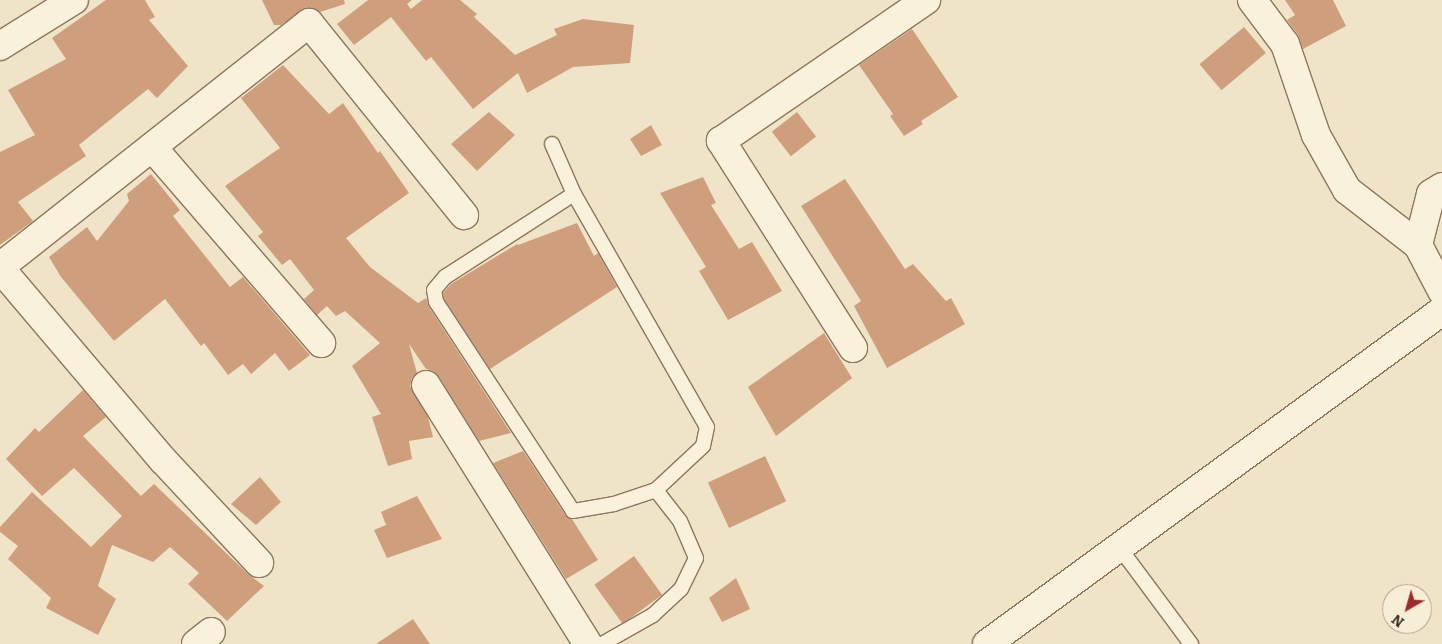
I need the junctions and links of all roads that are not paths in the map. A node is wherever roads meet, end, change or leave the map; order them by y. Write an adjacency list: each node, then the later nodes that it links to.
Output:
1 (74, 0): 4 (street)
2 (926, 0): 15 (street)
3 (1252, 0): 10 (street)
4 (0, 46)
5 (552, 144): 8 (lane)
6 (152, 147): 9 (street); 11 (street); 14 (street)
7 (1442, 187): 10 (street)
8 (574, 194): 17 (lane); 17 (lane)
9 (464, 215)
10 (1418, 245): 12 (street)
11 (0, 268): 19 (street)
12 (1442, 291)
13 (1442, 311): 18 (street)
14 (321, 343)
15 (853, 348)
16 (426, 384): 20 (street)
17 (656, 490): 21 (lane)
18 (1120, 547): 22 (street); 23 (lane)
19 (259, 563)
20 (588, 644)
21 (602, 644)
22 (987, 644)
23 (1191, 644)

